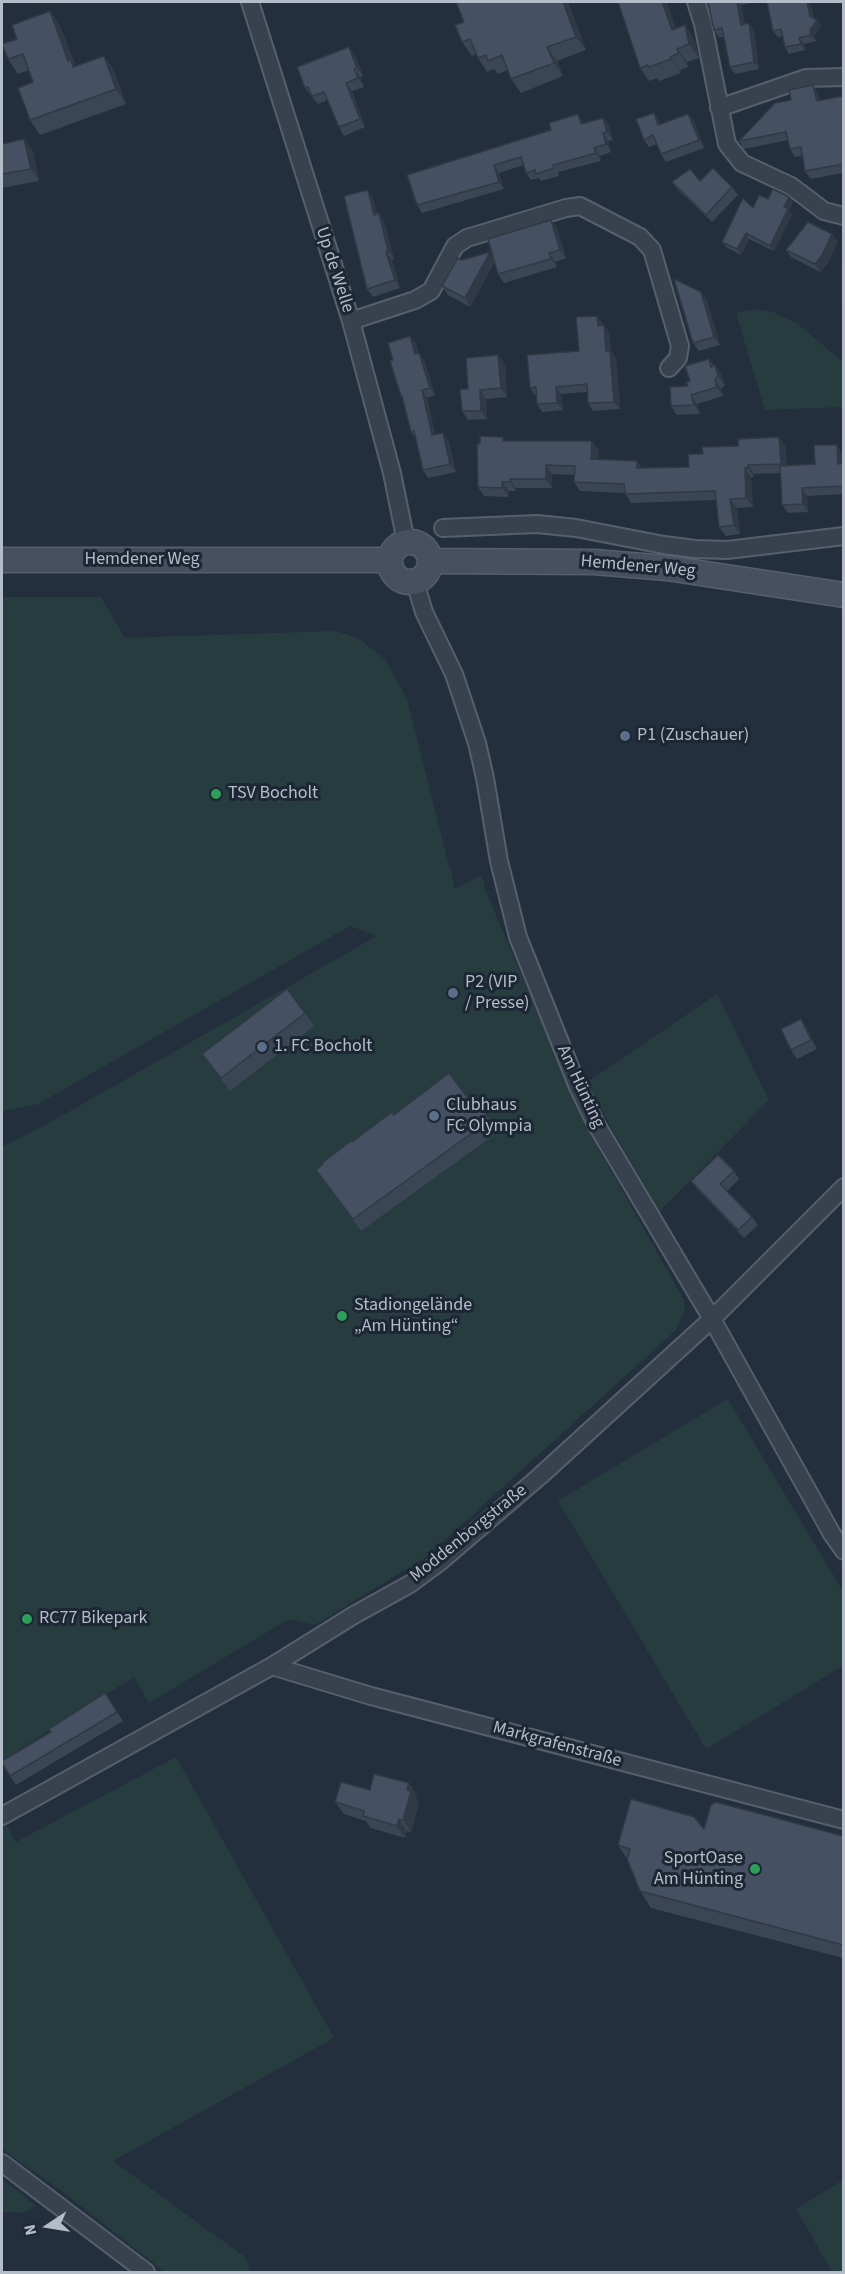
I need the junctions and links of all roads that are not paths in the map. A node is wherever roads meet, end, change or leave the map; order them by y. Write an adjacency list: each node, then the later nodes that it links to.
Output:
1 (250, 2): 6 (street, Up de Welle)
2 (696, 2): 4 (street)
3 (843, 77): 4 (street)
4 (719, 108): 5 (street)
5 (843, 216)
6 (351, 321): 7 (street); 10 (street, Up de Welle)
7 (669, 368)
8 (443, 528): 9 (street, Hemdener Weg)
9 (843, 536)
10 (406, 542): 12 (street); 13 (street)
11 (2, 560): 12 (street, Hemdener Weg)
12 (390, 560): 14 (street)
13 (431, 561): 14 (street); 15 (street, Hemdener Weg)
14 (415, 582): 17 (street, Am Hünting)
15 (843, 595)
16 (843, 1186): 17 (street, Moddenborgstraße)
17 (712, 1319): 18 (street, Am Hünting); 19 (street, Moddenborgstraße)
18 (843, 1551)
19 (272, 1666): 20 (street, Moddenborgstraße); 21 (street, Markgrafenstraße)
20 (2, 1816)
21 (843, 1820)
22 (2, 2163): 23 (street)
23 (146, 2272)

